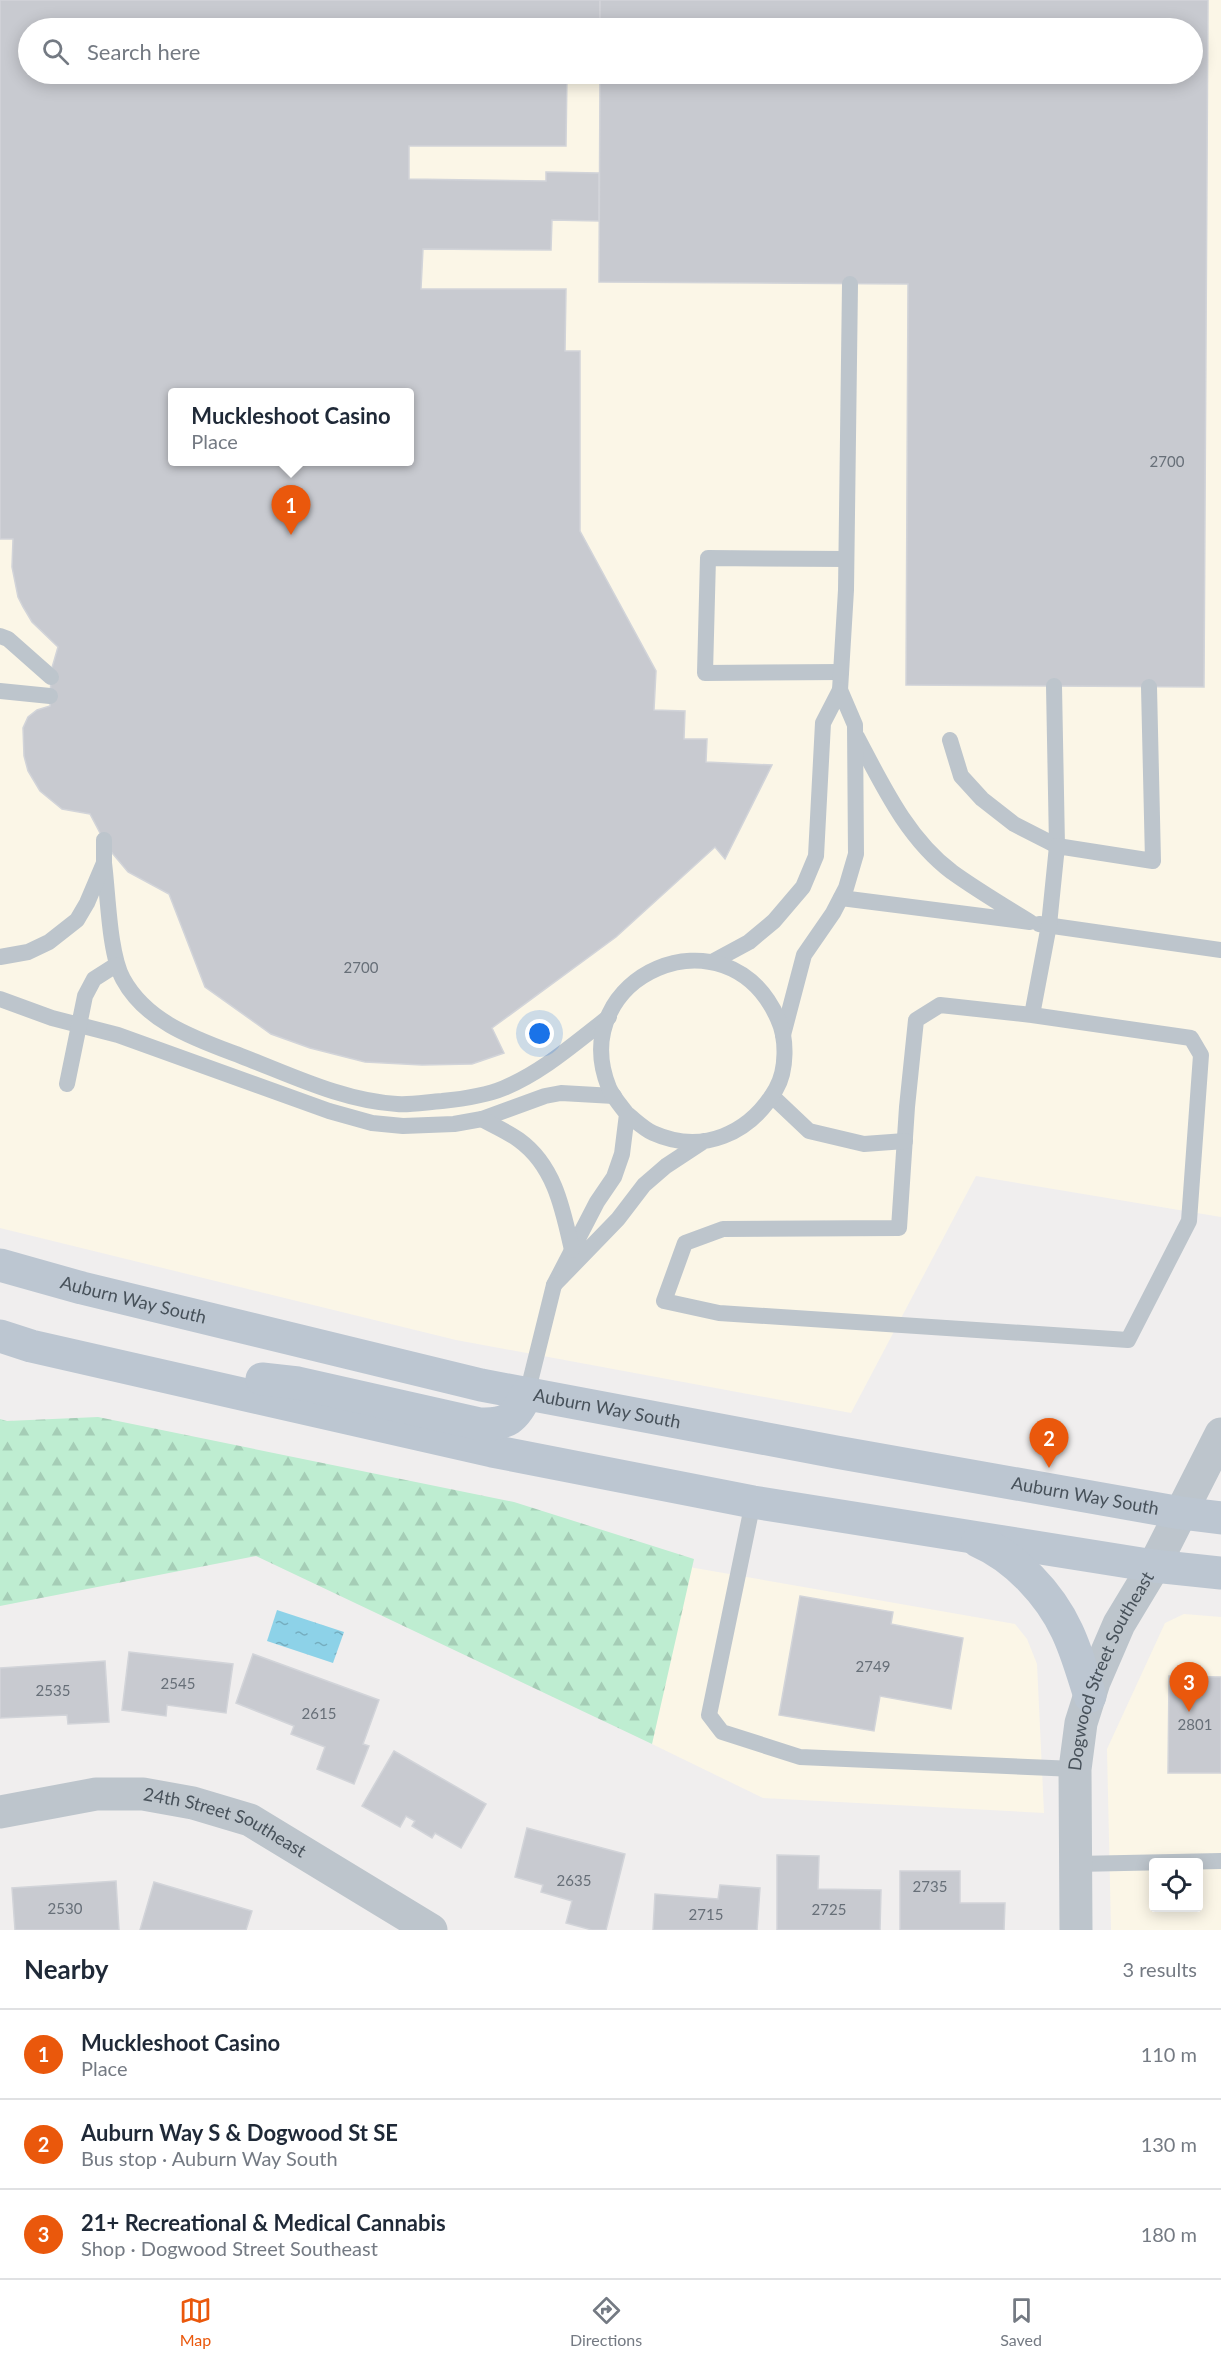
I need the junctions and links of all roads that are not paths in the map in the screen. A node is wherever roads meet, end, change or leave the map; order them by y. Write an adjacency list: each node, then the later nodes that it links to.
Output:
1 (850, 284): 2 (lane)
2 (846, 559): 4 (lane); 4 (lane)
3 (0, 636): 5 (lane)
4 (841, 672): 8 (lane)
5 (51, 677)
6 (1054, 686): 14 (lane)
7 (1149, 687): 14 (lane)
8 (840, 690): 11 (lane); 21 (lane)
9 (0, 691): 10 (lane)
10 (50, 696)
11 (855, 734): 16 (lane); 17 (lane)
12 (950, 740): 14 (lane)
13 (104, 840): 15 (lane)
14 (1057, 846): 18 (lane)
15 (104, 863): 20 (lane); 22 (lane)
16 (841, 898): 17 (lane); 27 (lane)
17 (1030, 922): 18 (lane)
18 (1049, 926): 19 (lane); 24 (lane)
19 (1221, 950)
20 (0, 957)
21 (712, 962): 25 (lane); 27 (lane)
22 (116, 965): 25 (lane); 26 (lane)
23 (0, 999): 26 (lane)
24 (1032, 1015): 34 (lane); 34 (lane)
25 (610, 1016): 29 (lane)
26 (78, 1025): 28 (lane); 32 (lane)
27 (783, 1036): 30 (lane)
28 (67, 1084)
29 (614, 1096): 31 (lane); 32 (lane)
30 (772, 1096): 33 (lane); 34 (lane)
31 (627, 1114): 33 (lane); 35 (lane)
32 (482, 1119): 35 (lane)
33 (704, 1141): 37 (lane)
34 (905, 1141)
35 (572, 1250): 37 (lane)
36 (0, 1265): 40 (main road, Auburn Way South)
37 (554, 1285): 40 (lane)
38 (0, 1336): 39 (main road)
39 (214, 1388): 40 (main road); 42 (main road)
40 (527, 1394): 43 (main road, Auburn Way South)
41 (1221, 1434): 43 (street, Dogwood Street Southeast)
42 (753, 1502): 45 (main road); 49 (lane)
43 (1181, 1513): 44 (main road, Auburn Way South); 46 (street, Dogwood Street Southeast)
44 (1221, 1518)
45 (960, 1533): 46 (main road); 48 (main road)
46 (1154, 1566): 47 (main road); 48 (street, Dogwood Street Southeast)
47 (1221, 1573)
48 (1090, 1696): 49 (street, Dogwood Street Southeast)
49 (1075, 1768): 52 (street, Dogwood Street Southeast)
50 (0, 1812): 53 (street, 24th Street Southeast)
51 (1221, 1862): 52 (lane)
52 (1076, 1864): 55 (street, Dogwood Street Southeast)
53 (386, 1919): 54 (street, 24th Street Southeast)
54 (430, 1930)
55 (1076, 1930)

